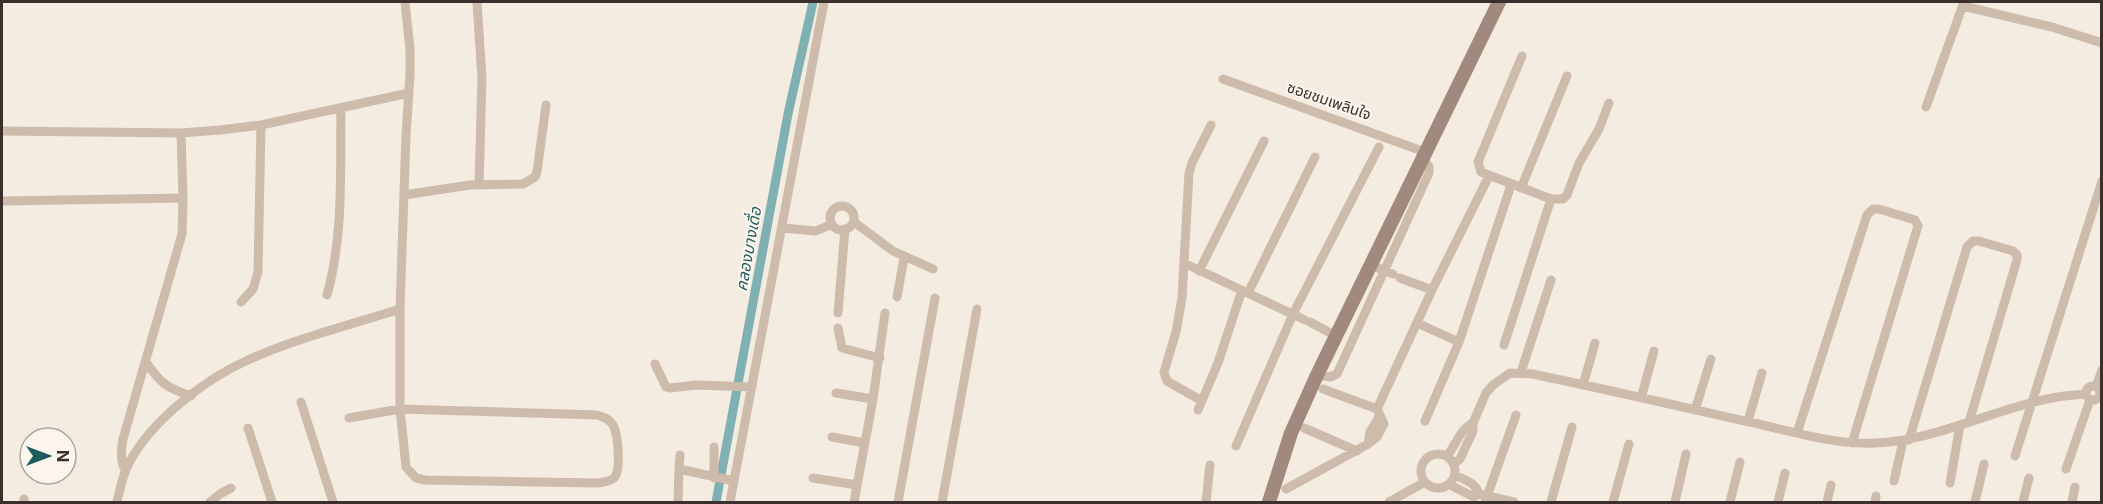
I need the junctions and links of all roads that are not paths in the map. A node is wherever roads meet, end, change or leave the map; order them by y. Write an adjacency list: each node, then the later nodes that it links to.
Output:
1 (405, 2): 10 (street)
2 (477, 2): 25 (street)
3 (824, 2): 34 (street)
4 (1499, 2): 22 (street)
5 (1964, 4): 6 (street); 13 (street)
6 (2102, 43)
7 (1521, 56): 23 (street)
8 (1567, 75): 27 (street)
9 (1223, 79): 22 (street, ซอยชมเพลินใจ)
10 (408, 93): 14 (street); 28 (street)
11 (1609, 103): 30 (street)
12 (546, 105): 25 (street)
13 (1926, 106)
14 (341, 108): 15 (street); 44 (street)
15 (261, 125): 18 (street); 47 (street)
16 (1211, 125): 37 (street)
17 (2, 131): 18 (street)
18 (181, 133): 29 (street)
19 (1264, 141): 40 (street)
20 (1379, 147): 52 (street)
21 (1314, 157): 43 (street)
22 (1422, 157): 38 (street)
23 (1489, 176): 26 (street); 42 (street)
24 (2102, 181): 78 (street)
25 (479, 185): 28 (street)
26 (1511, 185): 27 (street); 56 (street)
27 (1521, 188): 30 (street)
28 (404, 195): 48 (street)
29 (183, 198): 31 (street); 62 (street)
30 (1551, 199): 58 (street)
31 (2, 201)
32 (854, 222): 33 (street); 35 (street); 36 (street)
33 (832, 224): 34 (street); 35 (street)
34 (782, 228): 69 (street)
35 (845, 229): 50 (street)
36 (904, 258): 39 (street); 45 (street)
37 (1184, 263): 40 (street); 77 (street)
38 (1377, 267): 42 (street); 55 (street); 67 (street)
39 (933, 269)
40 (1199, 271): 43 (street)
41 (1551, 280): 65 (street)
42 (1432, 290): 53 (street)
43 (1245, 292): 52 (street); 77 (street)
44 (327, 295)
45 (897, 297)
46 (935, 298): 135 (street)
47 (241, 302)
48 (400, 309): 73 (street); 80 (street)
49 (977, 309): 136 (street)
50 (838, 313)
51 (885, 313): 60 (street)
52 (1293, 314): 55 (street); 100 (street)
53 (1417, 323): 56 (street); 83 (street)
54 (838, 328): 60 (street)
55 (1332, 333): 67 (street)
56 (1459, 342): 86 (street)
57 (1596, 343): 68 (street)
58 (1504, 345)
59 (1654, 351): 75 (street)
60 (880, 358): 76 (street)
61 (1711, 359): 82 (street)
62 (146, 362): 73 (street); 112 (street)
63 (655, 364): 69 (street)
64 (2102, 370): 71 (street)
65 (1521, 372): 68 (street); 88 (street)
66 (1762, 373): 87 (street)
67 (1317, 375): 138 (street)
68 (1583, 385): 75 (street)
69 (744, 387): 117 (street)
70 (1323, 389): 83 (street)
71 (2099, 391): 74 (street)
72 (836, 393): 76 (street)
73 (190, 396): 112 (street)
74 (2088, 397): 78 (street); 111 (street)
75 (1641, 398): 82 (street)
76 (873, 399): 96 (street)
77 (1202, 401): 81 (street)
78 (2032, 401): 89 (street); 105 (street)
79 (301, 402): 131 (street)
80 (400, 409): 80 (street); 85 (street)
81 (1198, 410)
82 (1695, 410): 87 (street)
83 (1379, 412): 101 (street)
84 (1516, 415): 127 (street)
85 (349, 418)
86 (1425, 421)
87 (1748, 421): 93 (street)
88 (1473, 423): 104 (street); 107 (street)
89 (1965, 424): 95 (street); 95 (street); 120 (street)
90 (1572, 427): 141 (street)
91 (248, 428): 130 (street)
92 (1304, 428): 101 (street)
93 (1797, 434): 97 (street); 97 (street)
94 (832, 437): 96 (street)
95 (1906, 440): 97 (street); 118 (street)
96 (866, 442): 121 (street)
97 (1852, 443)
98 (1629, 444): 142 (street)
99 (714, 447): 117 (street)
100 (1236, 447)
101 (1357, 451): 126 (street)
102 (680, 454): 110 (street)
103 (1686, 454): 143 (street)
104 (1446, 456): 107 (street); 119 (street)
105 (2015, 456)
106 (1740, 462): 144 (street)
107 (1454, 464): 114 (street)
108 (1984, 464): 147 (street)
109 (1210, 465): 137 (street)
110 (679, 469): 117 (street); 132 (street)
111 (2066, 469)
112 (125, 470): 128 (street)
113 (1785, 473): 145 (street)
114 (1455, 475): 122 (street); 127 (street)
115 (813, 477): 121 (street)
116 (2029, 478): 148 (street)
117 (724, 480): 133 (street)
118 (1894, 481)
119 (1425, 482): 122 (street); 139 (street)
120 (1950, 483)
121 (857, 485): 134 (street)
122 (1450, 485): 127 (street)
123 (1831, 485): 146 (street)
124 (2075, 487): 149 (street)
125 (231, 488): 129 (street)
126 (1286, 489)
127 (1483, 497): 140 (street)
128 (117, 502)
129 (210, 502)
130 (272, 502)
131 (333, 502)
132 (678, 502)
133 (730, 502)
134 (854, 502)
135 (898, 502)
136 (942, 502)
137 (1206, 502)
138 (1269, 502)
139 (1389, 502)
140 (1514, 502)
141 (1551, 502)
142 (1613, 502)
143 (1675, 502)
144 (1730, 502)
145 (1778, 502)
146 (1827, 502)
147 (1975, 502)
148 (2024, 502)
149 (2072, 502)

